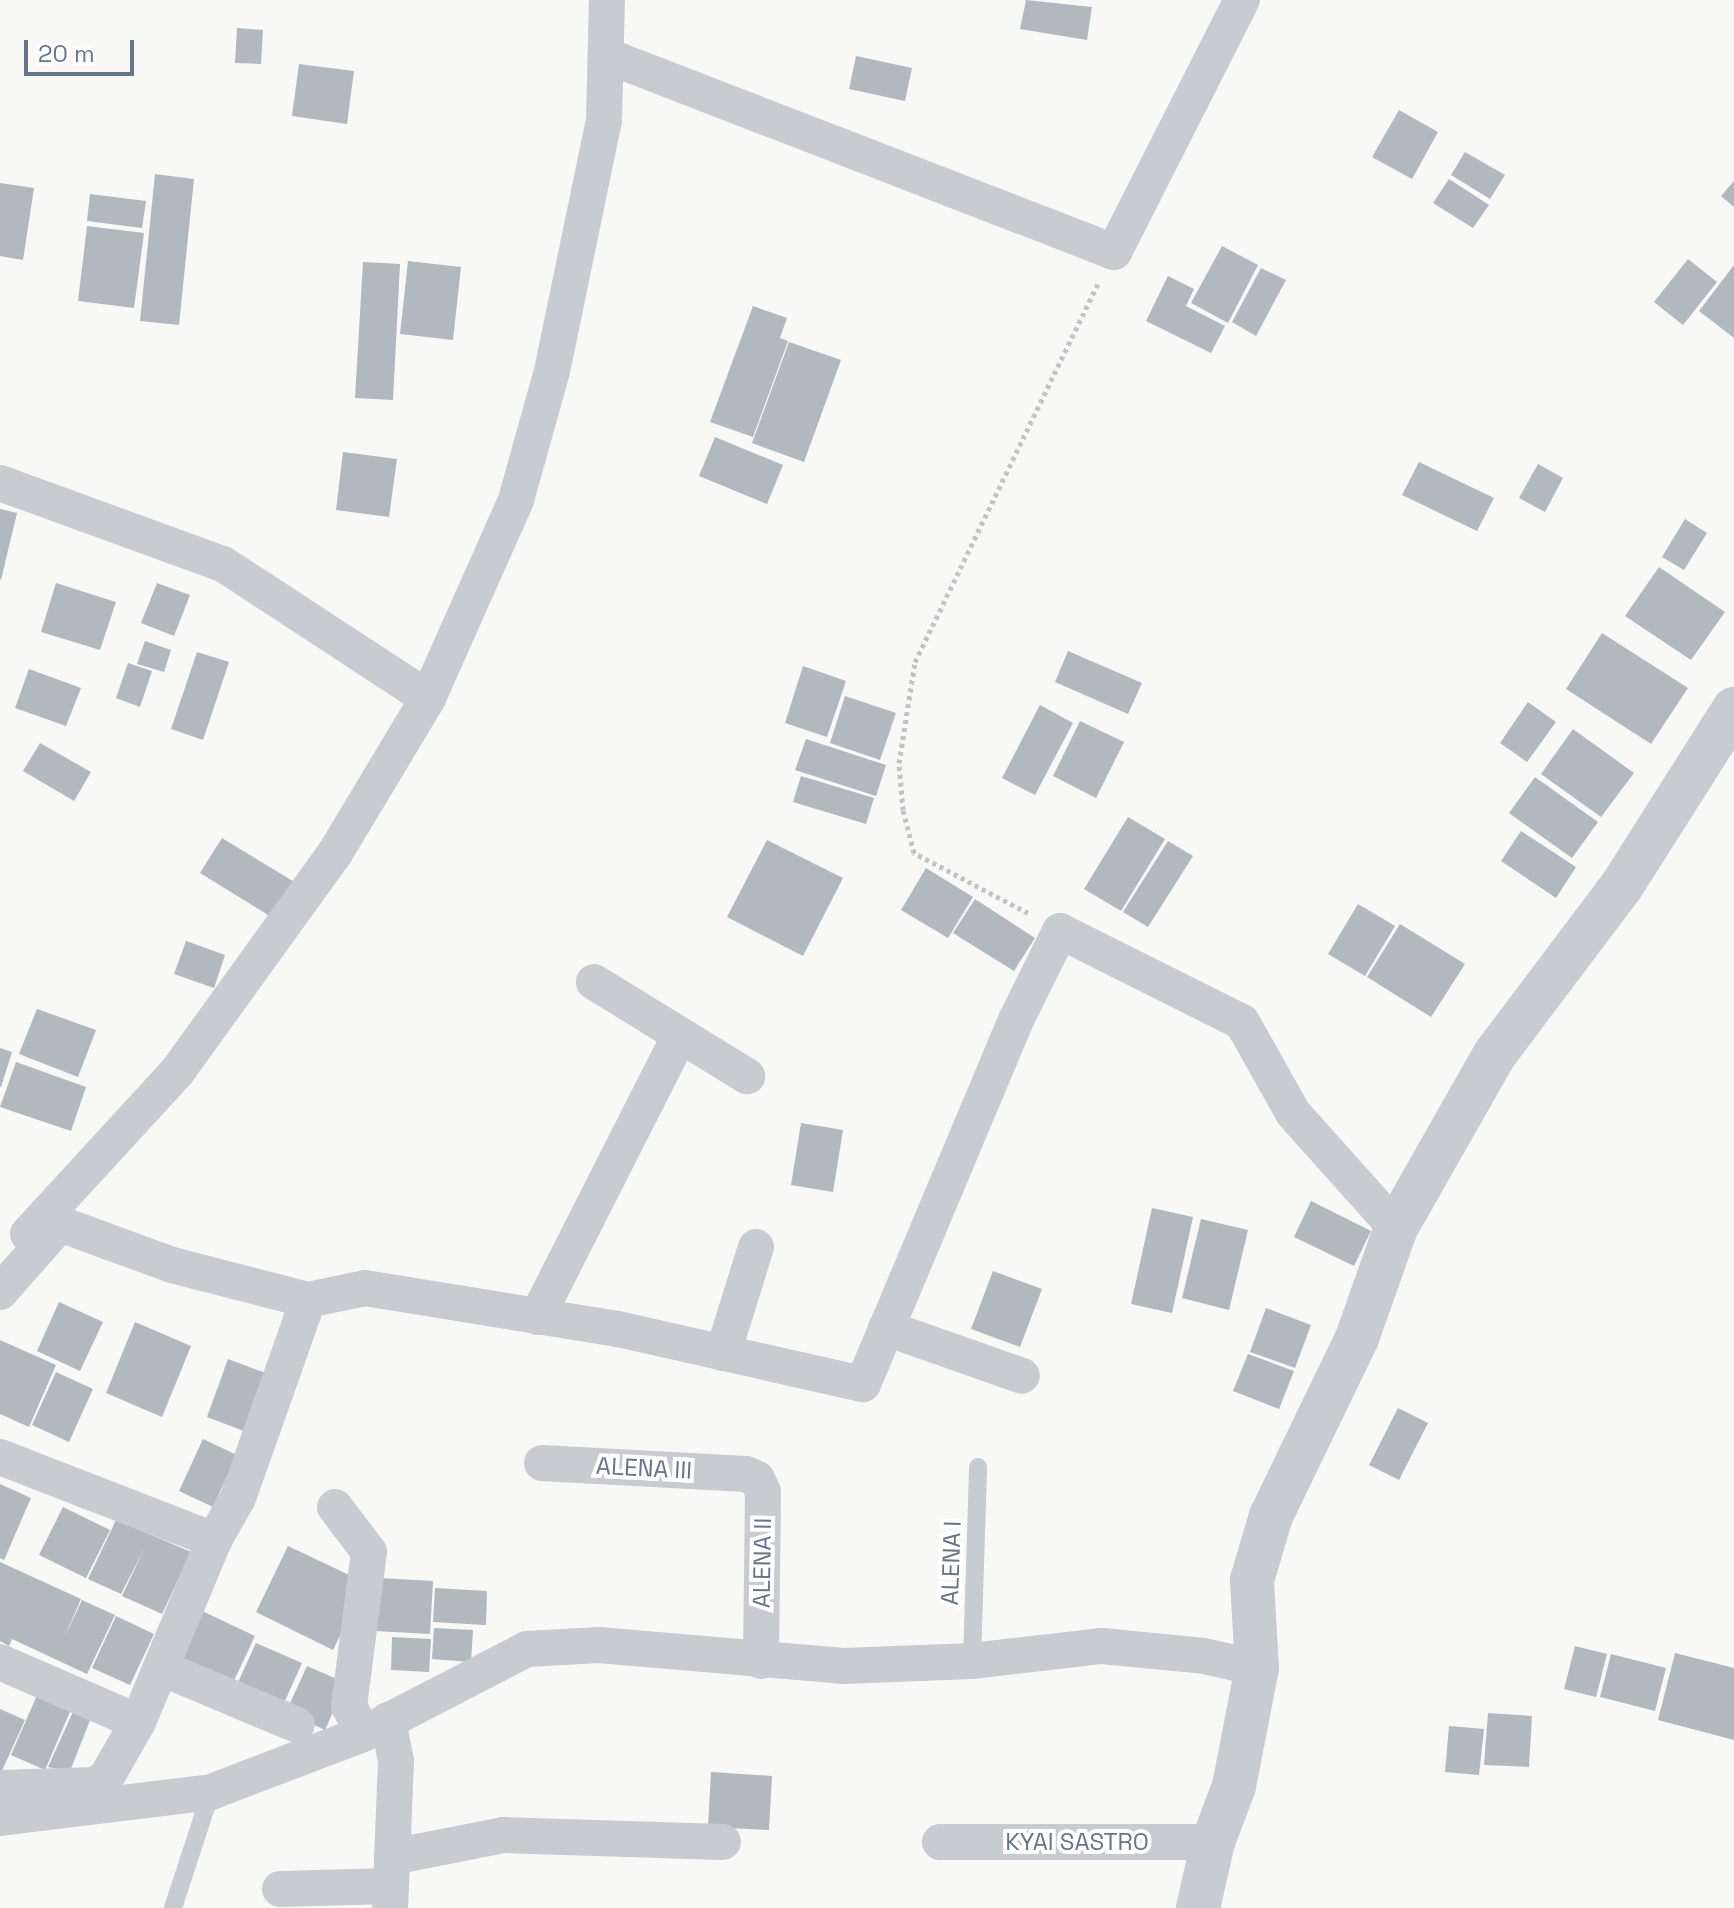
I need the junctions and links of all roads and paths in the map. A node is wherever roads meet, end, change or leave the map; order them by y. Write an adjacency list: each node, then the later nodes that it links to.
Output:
1 (607, 0): 3 (street)
2 (1242, 0): 4 (street)
3 (610, 57): 4 (street); 6 (street)
4 (1114, 252): 8 (path)
5 (0, 483): 6 (street)
6 (428, 698): 14 (street)
7 (1734, 709): 12 (street)
8 (1060, 931): 12 (street); 18 (street)
9 (594, 982): 10 (street)
10 (680, 1035): 11 (street); 17 (street)
11 (747, 1076)
12 (1396, 1228): 31 (street)
13 (756, 1247): 19 (street)
14 (0, 1266)
15 (0, 1292): 16 (street)
16 (308, 1300): 17 (street); 26 (street)
17 (537, 1317): 19 (street)
18 (886, 1328): 19 (street); 20 (street)
19 (723, 1353)
20 (1022, 1376)
21 (0, 1457): 26 (street)
22 (542, 1463): 24 (street, ALENA III)
23 (978, 1467): 28 (lane, ALENA I)
24 (746, 1474): 27 (street, ALENA II)
25 (335, 1507): 34 (street)
26 (214, 1540): 30 (street)
27 (761, 1661): 28 (street); 34 (street)
28 (972, 1661): 31 (street)
29 (0, 1662): 32 (street)
30 (161, 1668): 32 (street); 33 (street)
31 (1257, 1668): 40 (street)
32 (138, 1722): 35 (street)
33 (297, 1725)
34 (375, 1727): 36 (street); 41 (street)
35 (0, 1788)
36 (211, 1792): 37 (street); 43 (lane)
37 (0, 1818)
38 (723, 1842): 41 (street)
39 (940, 1842): 40 (street, KYAI SASTRO)
40 (1213, 1842): 44 (street)
41 (391, 1884): 42 (street)
42 (280, 1889)
43 (173, 1908)
44 (1198, 1908)

